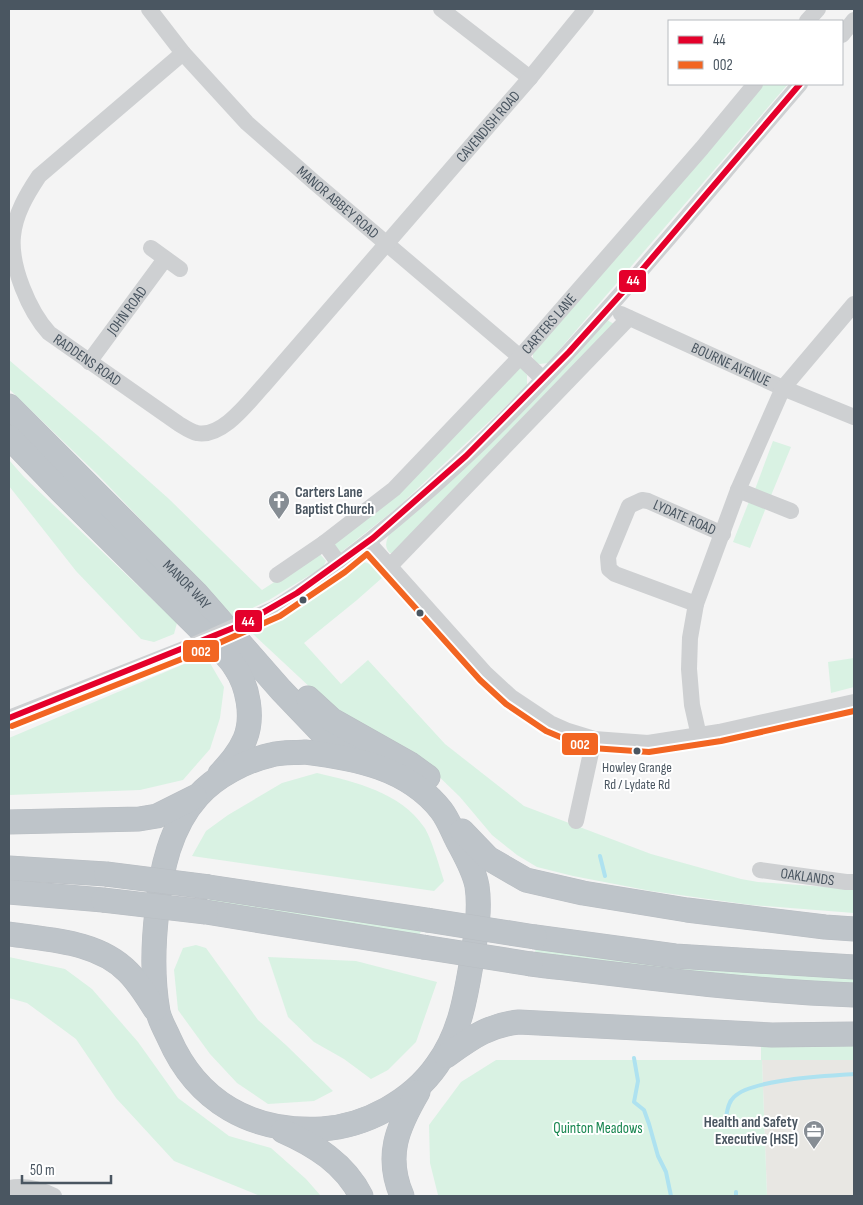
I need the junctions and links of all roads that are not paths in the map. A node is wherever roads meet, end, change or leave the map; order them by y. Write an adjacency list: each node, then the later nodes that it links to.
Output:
1 (149, 9): 9 (street, MANOR ABBEY ROAD)
2 (441, 9): 10 (street)
3 (586, 9): 10 (street, CAVENDISH ROAD)
4 (818, 9): 7 (street)
5 (845, 9): 6 (street)
6 (854, 18): 8 (street)
7 (808, 20)
8 (843, 33)
9 (183, 53): 13 (street, RADDENS ROAD); 14 (street, MANOR ABBEY ROAD)
10 (530, 78): 14 (street, CAVENDISH ROAD)
11 (754, 85): 21 (street, CARTERS LANE)
12 (799, 85): 19 (street)
13 (13, 212): 22 (street, RADDENS ROAD)
14 (387, 243): 21 (street, MANOR ABBEY ROAD); 22 (street, RADDENS ROAD)
15 (151, 248): 16 (street)
16 (165, 259): 17 (street); 22 (street, JOHN ROAD)
17 (180, 269)
18 (854, 304): 24 (street, LYDATE ROAD)
19 (610, 308): 20 (street, BOURNE AVENUE); 23 (street)
20 (629, 318): 24 (street, BOURNE AVENUE); 34 (street)
21 (520, 357): 23 (street, MANOR ABBEY ROAD); 32 (street, CARTERS LANE)
22 (89, 362)
23 (543, 379): 31 (street)
24 (783, 388): 26 (street, BOURNE AVENUE); 28 (street, LYDATE ROAD)
25 (9, 406): 36 (highway, MANOR WAY)
26 (854, 417)
27 (9, 437): 43 (highway, MANOR WAY)
28 (738, 490): 29 (street); 30 (street, LYDATE ROAD)
29 (791, 511)
30 (723, 534): 37 (street, LYDATE ROAD); 37 (street, LYDATE ROAD)
31 (368, 542): 33 (street); 34 (street)
32 (324, 544): 33 (street); 35 (street, CARTERS LANE)
33 (340, 565): 39 (street, bridge)
34 (390, 567): 41 (street)
35 (277, 575)
36 (196, 593): 42 (highway, MANOR WAY); 47 (highway)
37 (696, 604): 40 (street, LYDATE ROAD)
38 (854, 702): 40 (street)
39 (9, 718)
40 (699, 736): 41 (street)
41 (594, 739): 45 (street)
42 (364, 761): 43 (highway); 44 (highway)
43 (207, 788): 46 (highway); 56 (highway, MANOR WAY)
44 (442, 812): 47 (highway); 58 (highway)
45 (576, 820)
46 (9, 822)
47 (503, 866): 52 (highway)
48 (9, 868): 54 (highway, bridge)
49 (760, 870): 50 (street, OAKLANDS)
50 (854, 882)
51 (9, 892): 55 (highway, bridge)
52 (854, 928)
53 (9, 934): 56 (highway)
54 (854, 967)
55 (854, 995)
56 (159, 1015): 60 (highway)
57 (854, 1034): 58 (highway)
58 (441, 1060): 59 (highway)
59 (422, 1085): 60 (highway); 64 (highway)
60 (273, 1126): 63 (highway)
61 (9, 1188): 62 (street)
62 (54, 1196)
63 (361, 1196)
64 (402, 1196)

